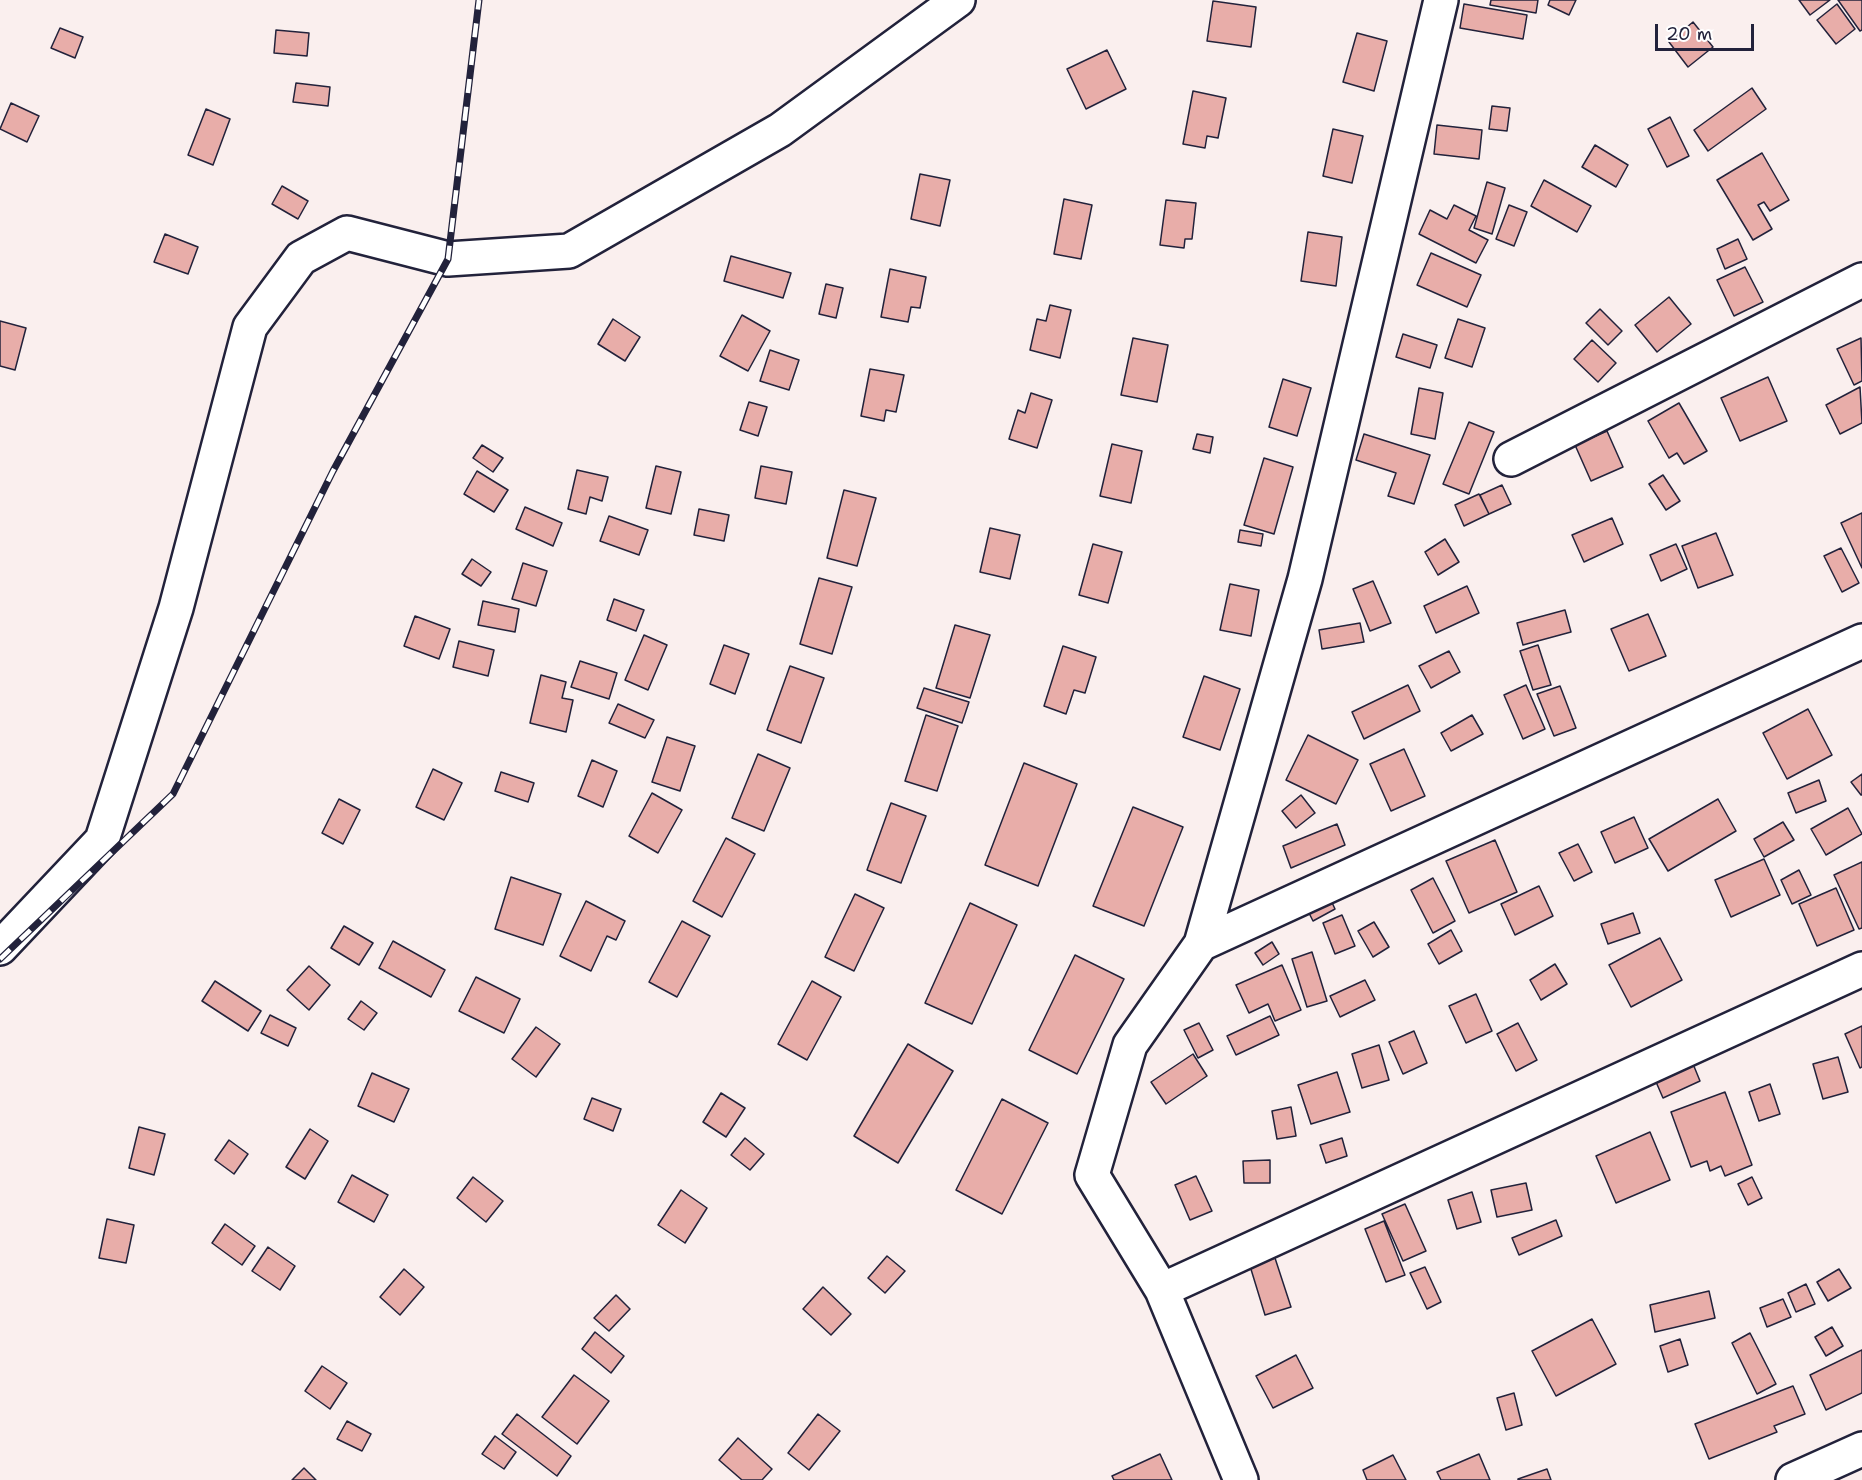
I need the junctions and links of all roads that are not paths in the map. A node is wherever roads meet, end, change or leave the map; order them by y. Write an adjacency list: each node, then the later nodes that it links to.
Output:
1 (958, 0): 7 (street)
2 (1442, 0): 6 (street)
3 (1862, 280): 4 (street)
4 (1511, 459)
5 (1862, 641): 6 (street)
6 (1201, 944): 9 (street)
7 (0, 948)
8 (1862, 969): 9 (street)
9 (1162, 1290): 11 (street)
10 (1862, 1449): 12 (street)
11 (1241, 1480)
12 (1793, 1480)

